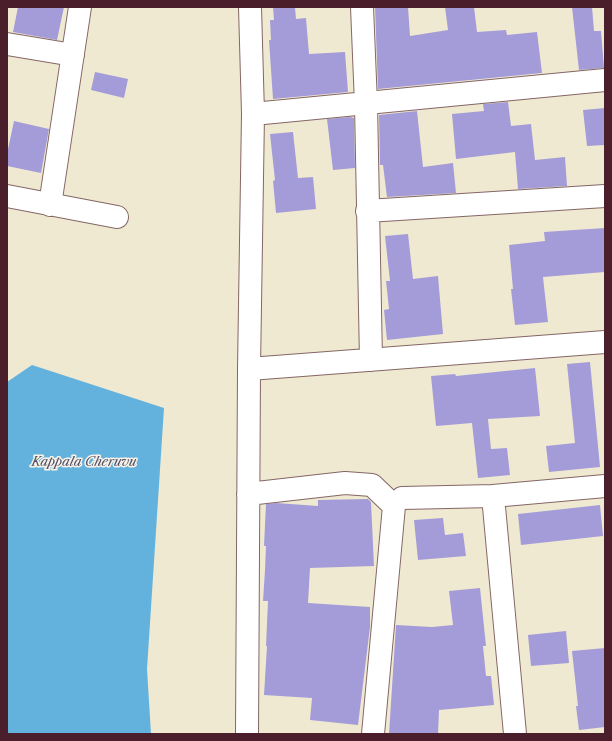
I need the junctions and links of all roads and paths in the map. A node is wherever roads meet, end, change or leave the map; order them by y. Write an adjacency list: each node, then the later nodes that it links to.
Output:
1 (80, 7): 5 (street)
2 (250, 7): 8 (street)
3 (362, 7): 7 (street)
4 (7, 44): 5 (street)
5 (73, 55): 11 (street)
6 (605, 80): 7 (street)
7 (366, 104): 8 (street); 12 (street)
8 (253, 114): 16 (street)
9 (7, 196): 11 (street)
10 (605, 196): 12 (street)
11 (50, 205): 13 (street)
12 (368, 210): 15 (street)
13 (117, 217)
14 (605, 342): 15 (street)
15 (371, 360): 16 (street)
16 (249, 369): 18 (street)
17 (605, 486): 19 (street)
18 (248, 494): 21 (street); 22 (street)
19 (493, 496): 20 (street); 23 (street)
20 (402, 498)
21 (247, 734)
22 (373, 734)
23 (515, 734)

